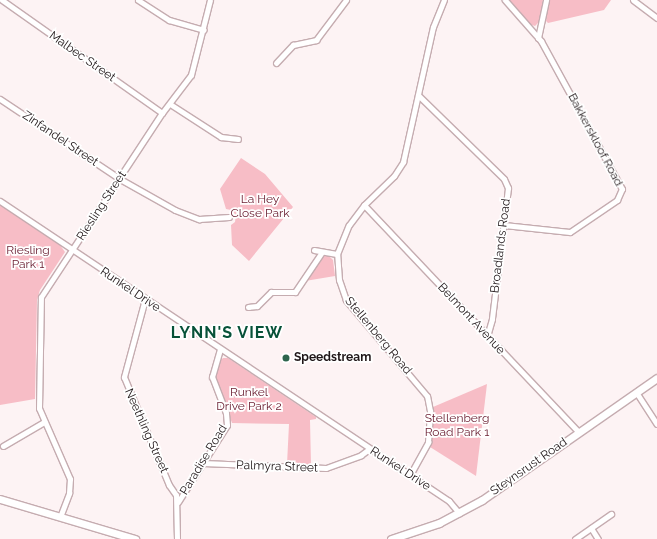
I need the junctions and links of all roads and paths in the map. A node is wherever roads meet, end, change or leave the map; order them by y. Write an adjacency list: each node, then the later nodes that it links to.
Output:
1 (2, 0): 16 (street, Malbec Street)
2 (138, 0): 10 (street)
3 (210, 0): 10 (street, Riesling Street)
4 (346, 0): 12 (street)
5 (444, 0): 13 (street, Stellenberg Road)
6 (505, 0): 11 (street, Bakkerskloof Road)
7 (546, 0): 11 (street)
8 (633, 0): 9 (street)
9 (657, 18)
10 (204, 30): 15 (street, Riesling Street)
11 (538, 38): 22 (street, Bakkerskloof Road)
12 (276, 63)
13 (418, 95): 20 (street, Stellenberg Road); 22 (street, Broadlands Road)
14 (0, 99): 18 (street, Zinfandel Street)
15 (170, 104): 16 (street, Riesling Street); 17 (street)
16 (162, 113): 18 (street, Riesling Street)
17 (238, 139)
18 (120, 179): 21 (street, Zinfandel Street); 23 (street, Riesling Street)
19 (0, 201): 23 (street, Runkel Drive)
20 (364, 205): 26 (street, Stellenberg Road); 29 (street, Belmont Avenue)
21 (229, 217)
22 (504, 224): 29 (street, Broadlands Road)
23 (73, 250): 27 (street, Runkel Drive); 33 (street, Riesling Street)
24 (314, 250): 25 (street)
25 (322, 252): 26 (street); 28 (street)
26 (337, 254): 39 (street, Stellenberg Road)
27 (145, 299): 30 (street, Runkel Drive); 41 (street, Neethling Street)
28 (248, 307)
29 (487, 336): 35 (street, Belmont Avenue)
30 (220, 349): 37 (street, Runkel Drive); 38 (street, Paradise Road)
31 (657, 378): 32 (street, Steynsrust Road)
32 (636, 392): 34 (street); 35 (street, Steynsrust Road)
33 (44, 422): 36 (street); 44 (street, Riesling Street)
34 (657, 424)
35 (579, 432): 42 (street, Steynsrust Road)
36 (3, 446)
37 (370, 449): 38 (street, Palmyra Street); 39 (street, Runkel Drive)
38 (203, 463): 41 (street, Paradise Road)
39 (410, 475): 42 (street, Runkel Drive)
40 (0, 499): 44 (street)
41 (178, 502): 47 (street, Neethling Street)
42 (459, 513): 48 (street, Steynsrust Road)
43 (611, 514): 45 (street)
44 (60, 517): 46 (street)
45 (590, 528): 49 (street); 50 (street)
46 (135, 539)
47 (177, 539)
48 (391, 539)
49 (575, 539)
50 (598, 539)

